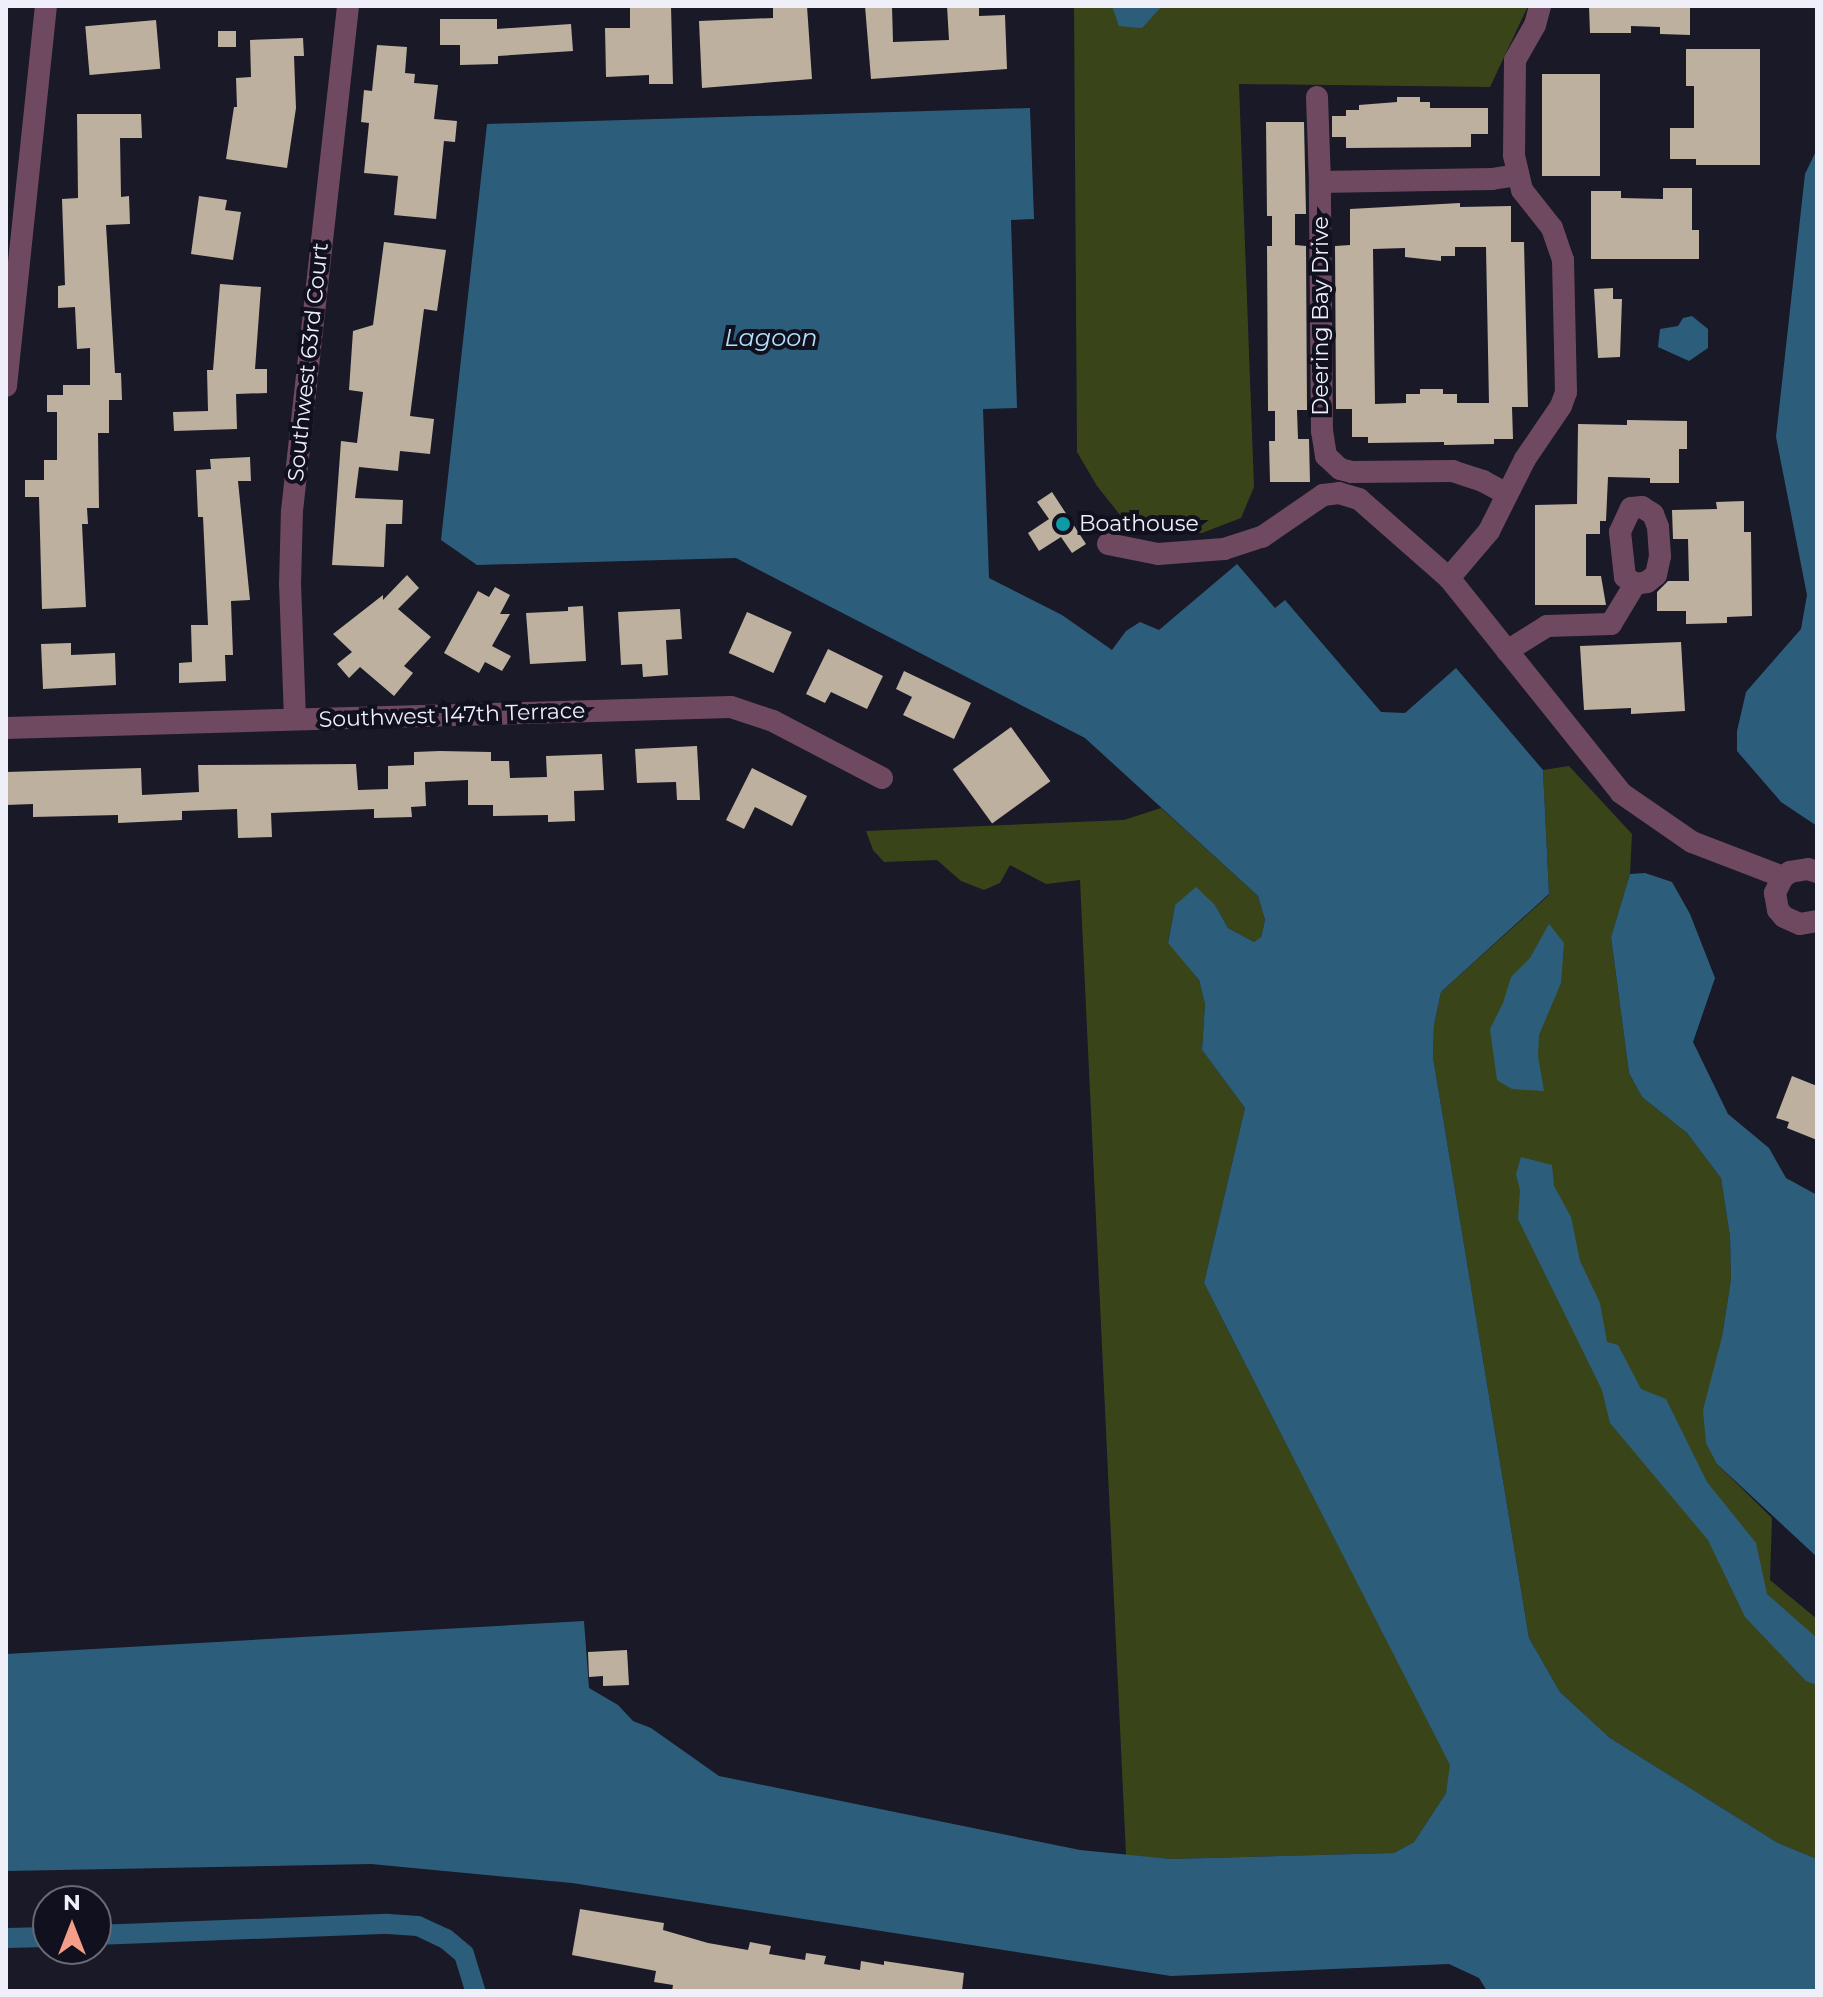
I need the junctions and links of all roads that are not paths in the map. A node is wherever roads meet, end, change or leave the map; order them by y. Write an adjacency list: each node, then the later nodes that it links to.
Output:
1 (46, 6): 7 (street)
2 (348, 6): 13 (street, Southwest 63rd Court)
3 (1540, 6): 5 (street)
4 (1317, 97): 6 (street)
5 (1517, 175): 6 (street); 8 (street)
6 (1320, 182): 8 (street, Deering Bay Drive)
7 (6, 386)
8 (1507, 494): 10 (street)
9 (1108, 544): 10 (street)
10 (1449, 578): 12 (street)
11 (1635, 584): 12 (street)
12 (1507, 651): 17 (street)
13 (295, 719): 14 (street, Southwest 147th Terrace); 15 (street, Southwest 147th Terrace)
14 (6, 728)
15 (882, 778)
16 (1817, 872): 17 (street)
17 (1783, 877): 18 (street)
18 (1815, 927)

